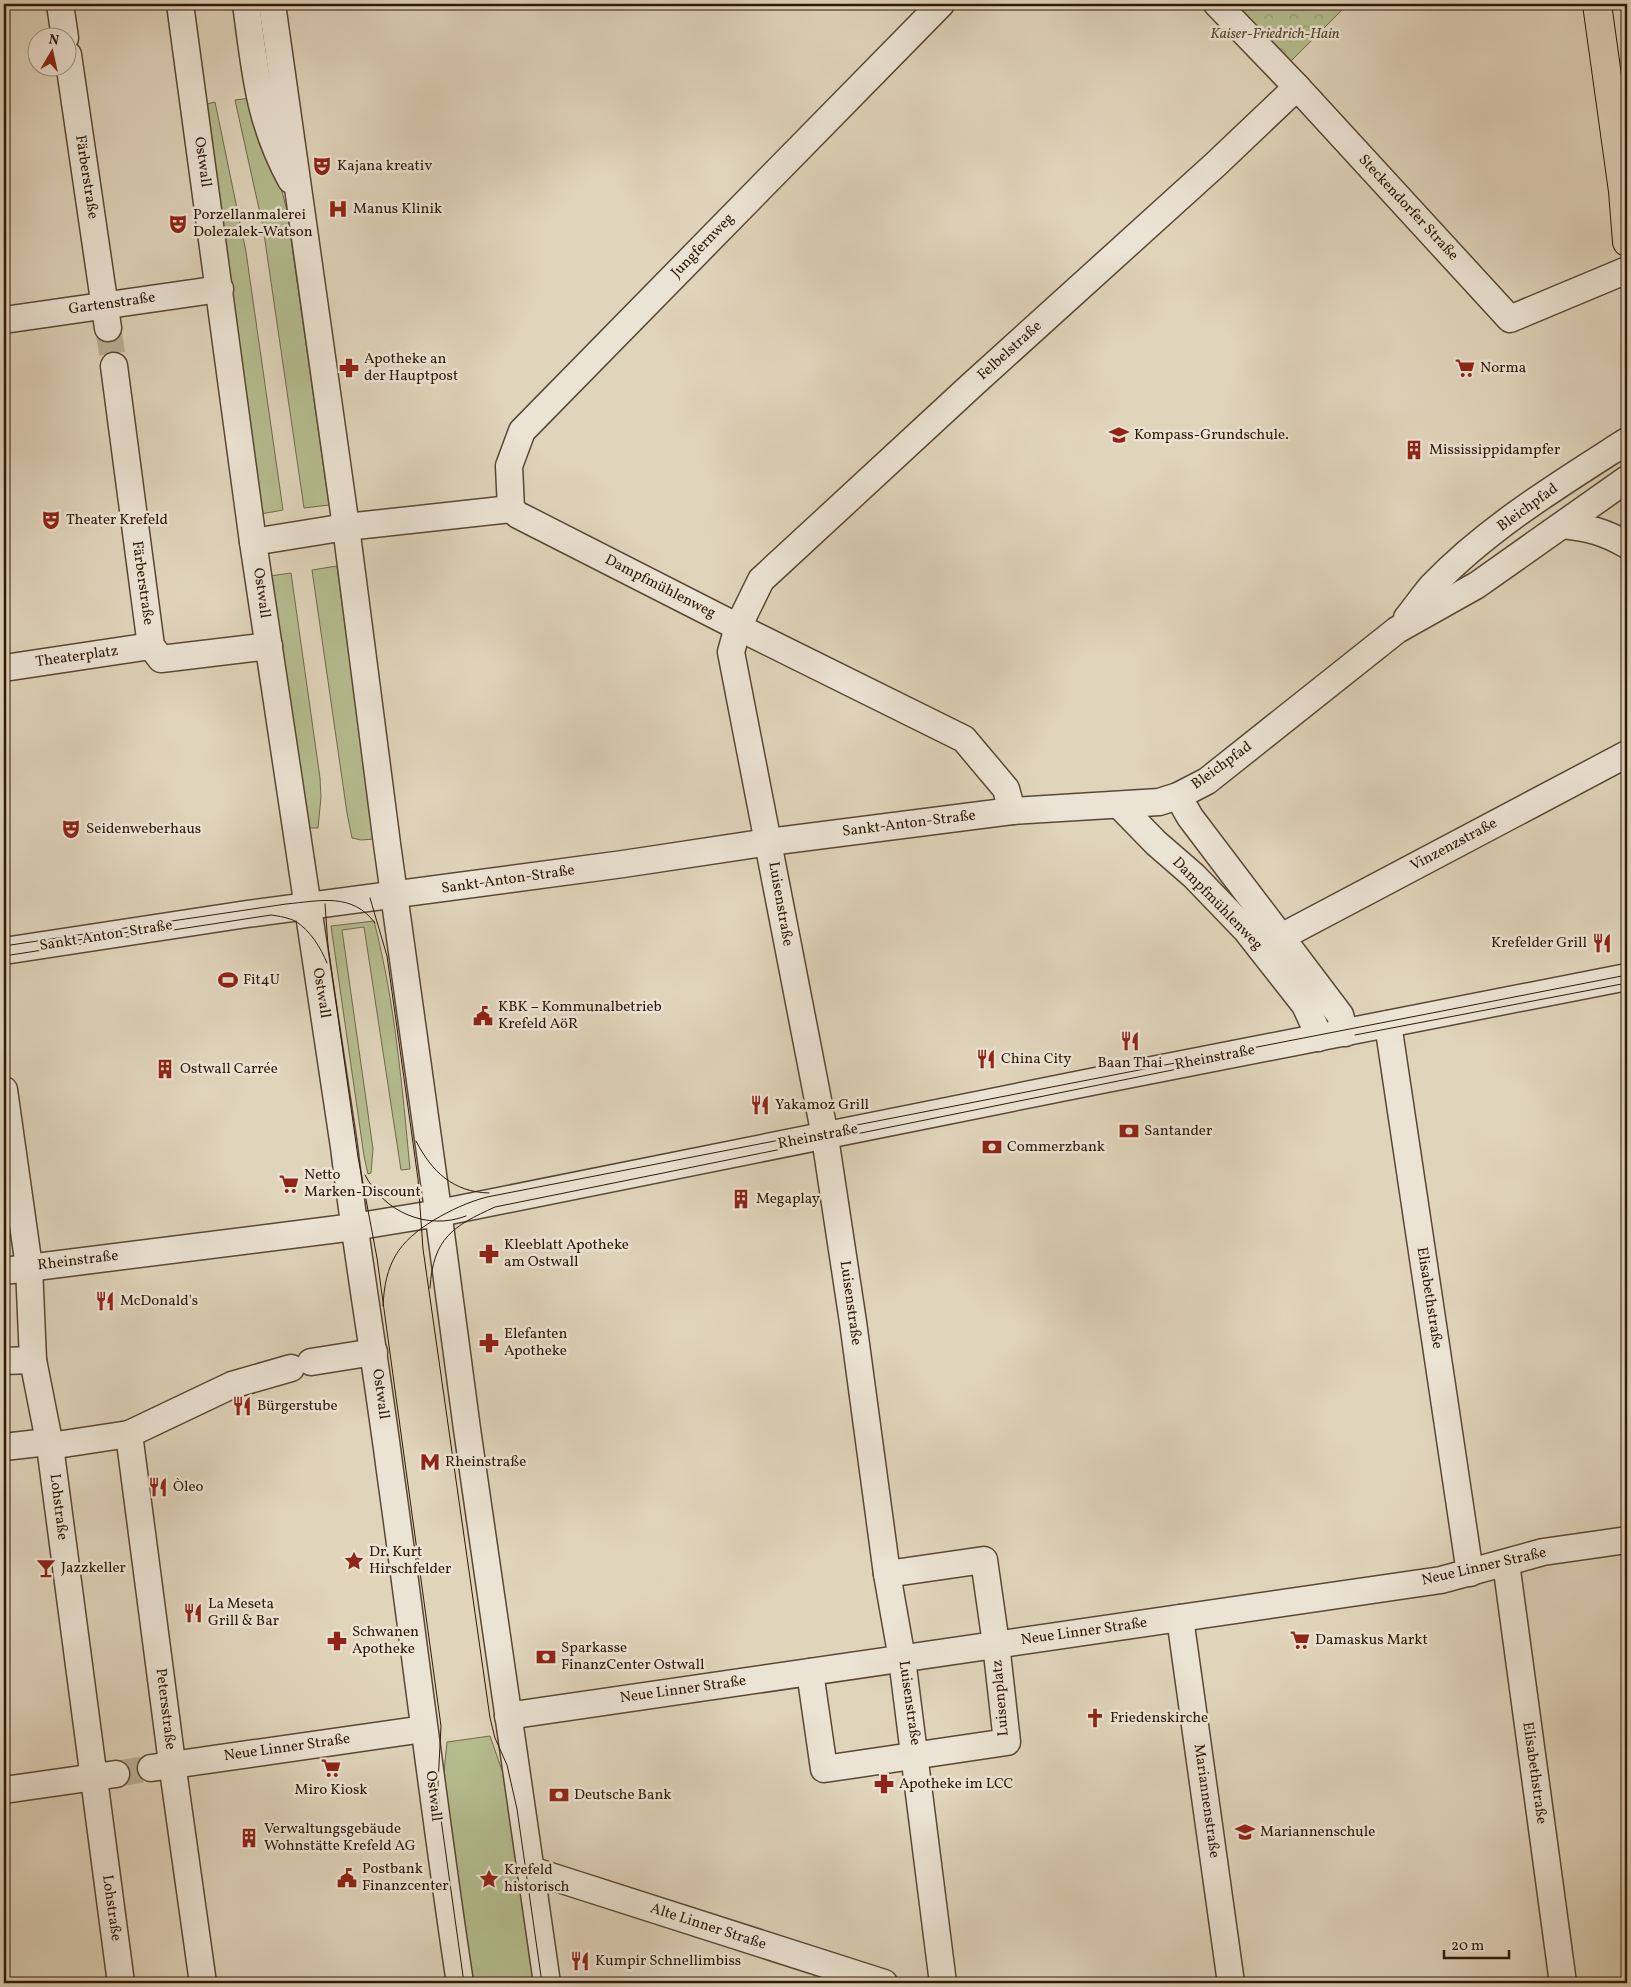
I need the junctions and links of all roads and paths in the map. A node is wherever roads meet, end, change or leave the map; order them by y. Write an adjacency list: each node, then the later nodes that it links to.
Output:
1 (60, 4): 8 (street)
2 (180, 4): 14 (street, Ostwall)
3 (246, 4): 11 (street)
4 (272, 4): 11 (street)
5 (941, 4): 20 (street, Jungfernweg)
6 (1217, 4): 10 (street, Steckendorfer Straße)
7 (1597, 4): 12 (main road)
8 (64, 28)
9 (71, 78): 15 (street, Färberstraße)
10 (1297, 87): 13 (street, Steckendorfer Straße); 25 (street, Felbelstraße)
11 (300, 198): 22 (street)
12 (1627, 242)
13 (1627, 270)
14 (220, 289): 15 (street, Gartenstraße); 23 (street, Ostwall)
15 (106, 317): 16 (street, Gartenstraße)
16 (4, 320)
17 (114, 366): 27 (street, Färberstraße)
18 (1627, 441): 26 (street, Bleichpfad)
19 (1627, 480): 21 (street, Bleichpfad)
20 (511, 509): 22 (street); 25 (street, Dampfmühlenweg)
21 (1563, 525): 24 (street); 26 (street, Bleichpfad)
22 (346, 527): 23 (street); 35 (street)
23 (253, 542): 28 (street, Ostwall)
24 (1627, 546)
25 (738, 627): 33 (street, Dampfmühlenweg); 34 (street, Luisenstraße)
26 (1397, 630): 31 (street, Bleichpfad)
27 (151, 646): 28 (street, Färberstraße); 29 (street, Theaterplatz)
28 (269, 646): 36 (street, Ostwall)
29 (4, 668)
30 (1627, 754): 37 (street, Vinzenzstraße)
31 (1178, 796): 32 (street, Bleichpfad); 37 (street, Dampfmühlenweg)
32 (1118, 805): 33 (street, Bleichpfad); 42 (street, Dampfmühlenweg)
33 (1012, 811): 34 (street, Sankt-Anton-Straße)
34 (769, 842): 35 (street, Sankt-Anton-Straße); 44 (street, Luisenstraße)
35 (394, 895): 36 (street, Sankt-Anton-Straße); 45 (street)
36 (308, 906): 38 (street, Sankt-Anton-Straße); 46 (street, Ostwall)
37 (1281, 937): 41 (street, Dampfmühlenweg)
38 (4, 951)
39 (1627, 977): 40 (street, Rheinstraße)
40 (1388, 1024): 41 (street, Rheinstraße); 56 (street, Elisabethstraße)
41 (1345, 1033): 42 (street, Rheinstraße)
42 (1318, 1038): 44 (street, Rheinstraße)
43 (5, 1100): 47 (street, Lohstraße)
44 (824, 1136): 45 (street, Rheinstraße); 57 (street, Luisenstraße)
45 (439, 1213): 46 (street, Rheinstraße); 62 (street)
46 (354, 1227): 47 (street, Rheinstraße); 48 (street, Ostwall)
47 (16, 1269): 49 (street, Lohstraße)
48 (374, 1352): 51 (street); 63 (street, Ostwall)
49 (33, 1360): 50 (street); 52 (street, Lohstraße)
50 (4, 1361)
51 (129, 1434): 52 (street); 65 (street, Petersstraße)
52 (50, 1446): 53 (street); 66 (street, Lohstraße)
53 (4, 1447)
54 (1627, 1540): 55 (street, Neue Linner Straße)
55 (1506, 1563): 56 (street, Neue Linner Straße); 76 (street, Elisabethstraße)
56 (1470, 1572): 58 (street, Neue Linner Straße)
57 (887, 1574): 59 (street, Luisenplatz); 60 (street, Luisenstraße)
58 (1180, 1618): 59 (street, Neue Linner Straße); 75 (street, Mariannenstraße)
59 (996, 1644): 60 (street, Neue Linner Straße); 64 (street, Luisenplatz)
60 (902, 1659): 61 (street, Neue Linner Straße); 64 (street, Luisenstraße)
61 (810, 1672): 62 (street, Neue Linner Straße); 64 (street, Luisenplatz)
62 (508, 1716): 68 (street)
63 (424, 1729): 65 (street, Neue Linner Straße); 71 (street, Ostwall)
64 (916, 1756): 74 (street, Luisenstraße)
65 (161, 1766): 70 (street, Petersstraße)
66 (104, 1775): 67 (street); 69 (street, Lohstraße)
67 (4, 1790)
68 (531, 1870): 72 (street); 73 (street, Alte Linner Straße)
69 (121, 1983)
70 (203, 1983)
71 (460, 1983)
72 (547, 1983)
73 (884, 1983)
74 (943, 1983)
75 (1231, 1983)
76 (1563, 1983)

